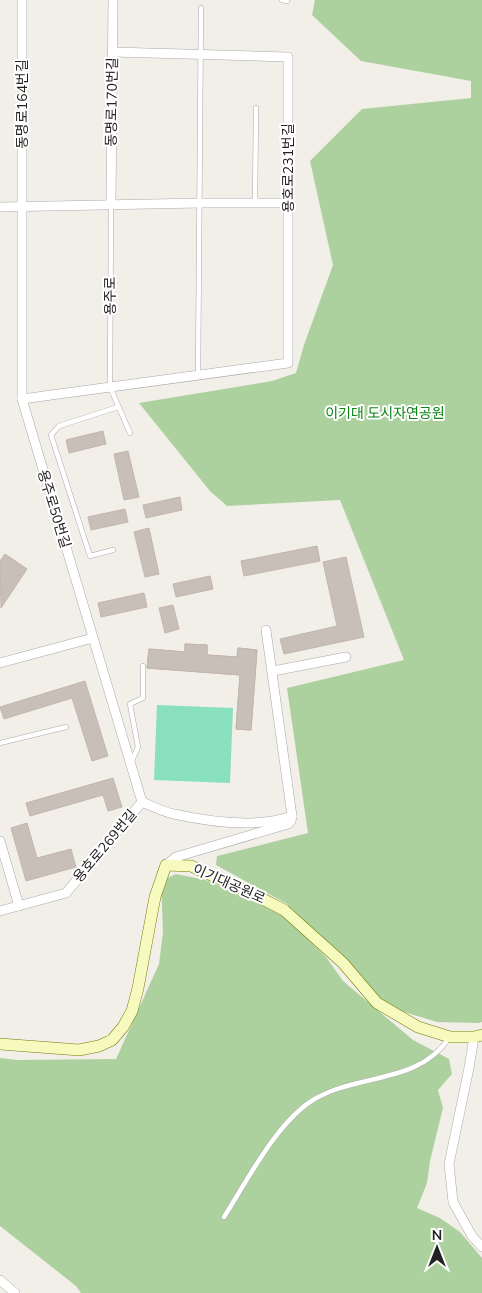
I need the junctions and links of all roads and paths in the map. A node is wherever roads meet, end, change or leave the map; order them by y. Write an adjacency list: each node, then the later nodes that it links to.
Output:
1 (22, 0): 11 (street, 동명로164번길)
2 (113, 0): 4 (street, 동명로170번길)
3 (202, 8): 5 (lane)
4 (113, 52): 5 (street, 용호로231번길); 9 (street, 동명로170번길)
5 (202, 55): 7 (lane); 10 (street, 용호로231번길)
6 (256, 108): 8 (lane)
7 (200, 202): 8 (street); 9 (street); 13 (lane)
8 (255, 203): 10 (street)
9 (111, 204): 11 (street); 14 (lane, 용주로)
10 (288, 204): 13 (street, 용호로231번길)
11 (21, 207): 12 (street); 15 (street, 용주로50번길)
12 (0, 208)
13 (198, 375): 14 (street, 용호로231번길)
14 (110, 387): 15 (street, 용호로231번길); 16 (lane)
15 (22, 399): 20 (street, 용주로50번길)
16 (118, 406): 17 (lane); 18 (lane)
17 (130, 433)
18 (113, 550)
19 (266, 630): 24 (street)
20 (93, 638): 22 (street); 27 (street, 용주로50번길)
21 (346, 657): 24 (street)
22 (0, 663)
23 (143, 666): 27 (lane)
24 (273, 671): 29 (street)
25 (66, 727): 26 (lane)
26 (0, 743)
27 (131, 764): 28 (street, 용주로50번길)
28 (142, 802): 29 (street, 용호로269번길); 32 (street, 용호로269번길)
29 (292, 816): 31 (street)
30 (0, 841): 32 (street)
31 (166, 865): 35 (street, 이기대공원로); 36 (street)
32 (19, 906): 33 (street, 용호로269번길)
33 (0, 911)
34 (478, 1036): 35 (street, 이기대공원로); 38 (street)
35 (450, 1037): 37 (lane)
36 (0, 1044)
37 (224, 1217)
38 (482, 1247)
39 (0, 1280): 40 (street)
40 (15, 1293)

